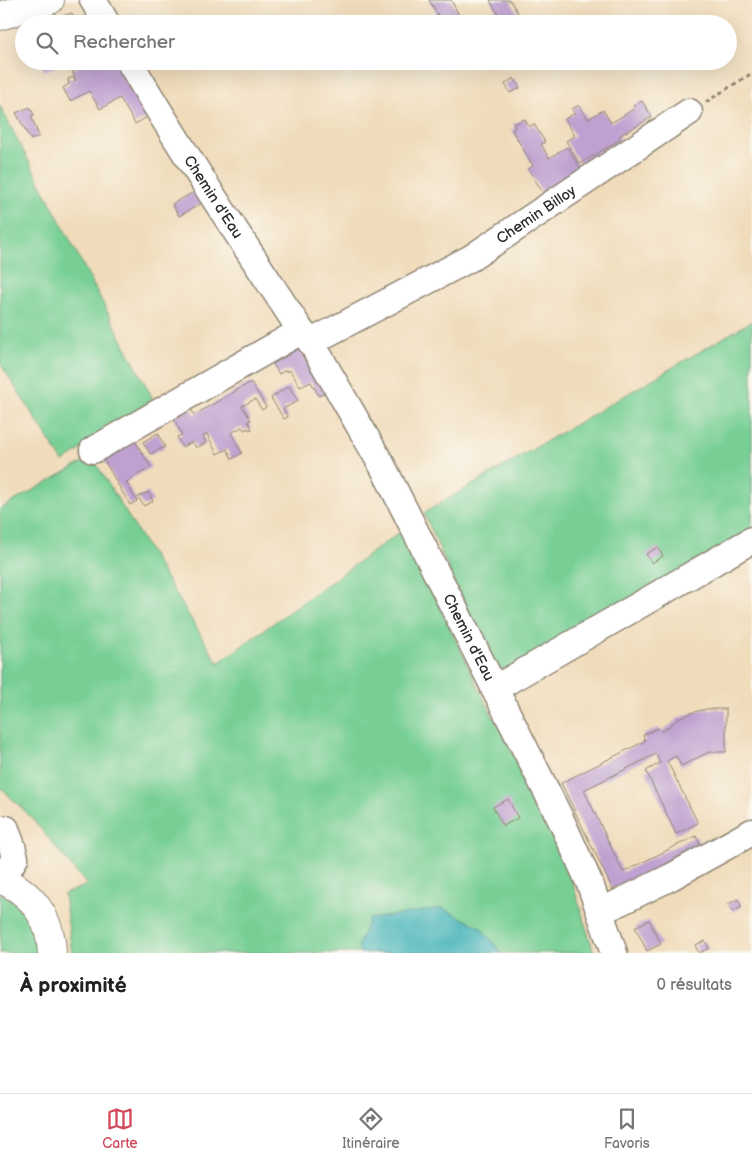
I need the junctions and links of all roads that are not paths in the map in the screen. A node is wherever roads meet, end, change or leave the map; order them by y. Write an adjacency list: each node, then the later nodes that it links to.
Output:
1 (50, 0): 4 (main road)
2 (93, 0): 3 (street)
3 (102, 15)
4 (0, 16)
5 (134, 70): 7 (street, Chemin d'Eau)
6 (689, 112): 7 (street, Chemin Billoy)
7 (306, 337): 8 (street); 10 (street, Chemin d'Eau)
8 (92, 450)
9 (752, 540): 10 (street)
10 (494, 689): 14 (street, Chemin d'Eau)
11 (0, 828): 13 (street)
12 (752, 832): 14 (street)
13 (1, 879): 15 (main road)
14 (600, 912): 16 (street, Chemin d'Eau)
15 (52, 953)
16 (614, 953)

